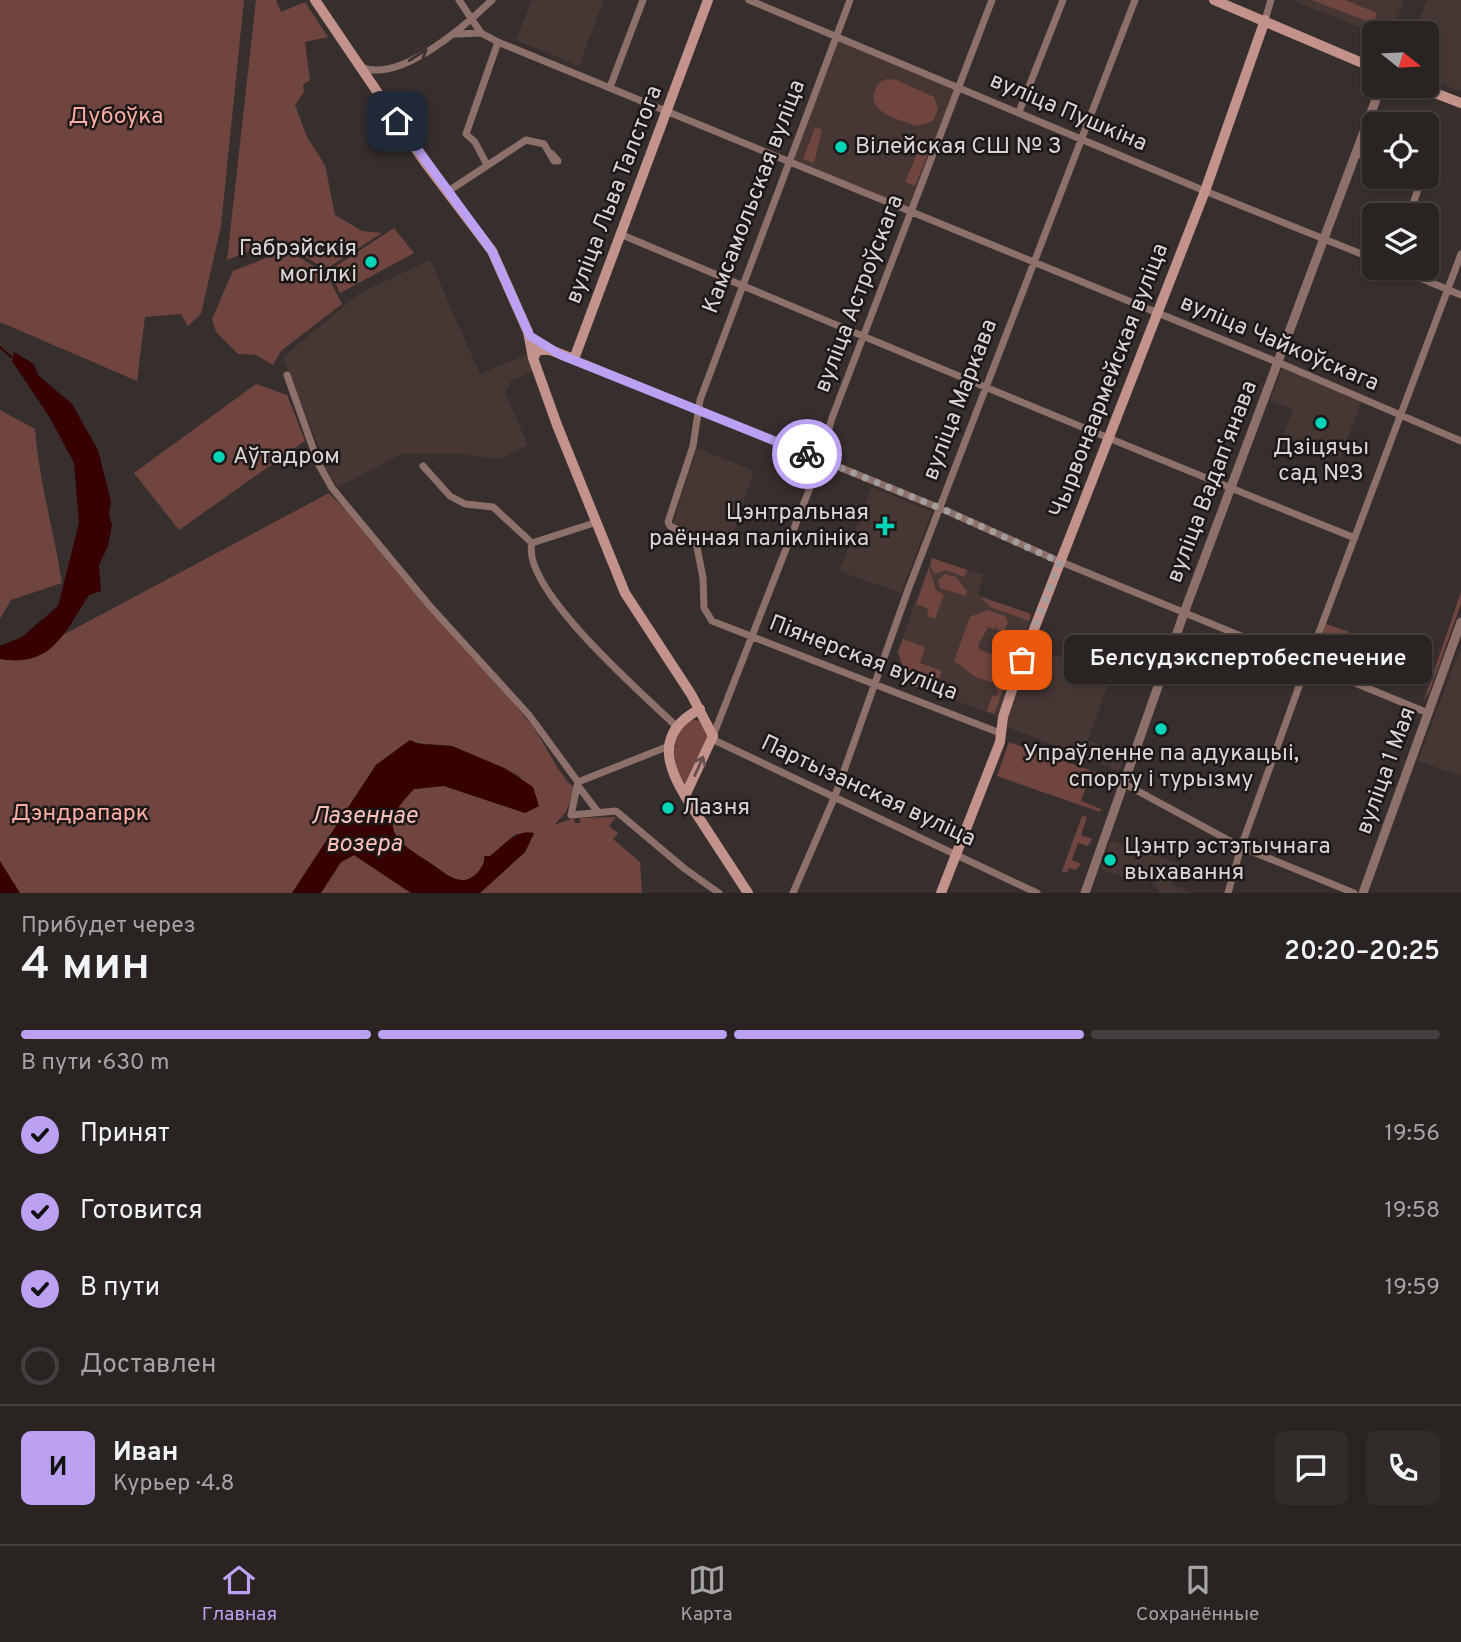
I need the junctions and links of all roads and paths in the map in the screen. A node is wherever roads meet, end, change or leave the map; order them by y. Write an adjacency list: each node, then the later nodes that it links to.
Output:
1 (315, 0): 21 (main road)
2 (459, 0): 14 (street, вуліца Чайкоўскага)
3 (492, 0): 14 (street)
4 (643, 0): 22 (street)
5 (708, 0): 27 (main road, вуліца Льва Талстога)
6 (749, 0): 13 (street, вуліца Пушкіна)
7 (850, 0): 18 (street, Камсамольская вуліца)
8 (992, 0): 23 (street, вуліца Астроўскага)
9 (1063, 0): 28 (street)
10 (1136, 0): 29 (street, вуліца Маркава)
11 (1214, 0): 15 (main road)
12 (1271, 0): 15 (street, Чырвонаармейская вуліца)
13 (769, 4): 18 (street, вуліца Пушкіна)
14 (472, 19): 16 (street, вуліца Чайкоўскага); 17 (street)
15 (1265, 20): 20 (main road); 35 (main road, Чырвонаармейская вуліца)
16 (481, 33): 17 (street); 19 (street, вуліца Чайкоўскага)
17 (456, 34): 21 (street, one-way to 17)
18 (836, 35): 23 (street, вуліца Пушкіна); 33 (street, Камсамольская вуліца)
19 (498, 43): 22 (street, вуліца Чайкоўскага); 34 (street)
20 (1362, 63)
21 (358, 65): 36 (main road)
22 (610, 87): 27 (street, вуліца Чайкоўскага)
23 (960, 89): 28 (street, вуліца Пушкіна); 37 (street, вуліца Астроўскага)
24 (1439, 94): 26 (main road)
25 (1377, 98): 30 (street, вуліца Вадапʼянава)
26 (1461, 103)
27 (668, 111): 33 (street, вуліца Чайкоўскага); 38 (main road, вуліца Льва Талстога)
28 (1019, 112): 29 (street, вуліца Пушкіна)
29 (1082, 139): 35 (street, вуліца Пушкіна); 42 (street, вуліца Маркава)
30 (1356, 153): 32 (street); 39 (street, вуліца Вадапʼянава)
31 (552, 154): 34 (street)
32 (1362, 155)
33 (790, 162): 37 (street, вуліца Чайкоўскага); 44 (street, Камсамольская вуліца)
34 (487, 165): 36 (street)
35 (1205, 191): 39 (street, вуліца Пушкіна); 47 (main road, Чырвонаармейская вуліца)
36 (447, 192): 48 (main road)
37 (911, 213): 42 (street, вуліца Чайкоўскага); 49 (street, вуліца Астроўскага)
38 (620, 234): 44 (street); 52 (main road, вуліца Льва Талстога)
39 (1324, 239): 40 (street, вуліца Пушкіна); 53 (street, вуліца Вадапʼянава)
40 (1362, 254)
41 (1461, 254): 45 (street)
42 (1034, 263): 47 (street, вуліца Чайкоўскага); 55 (street, вуліца Маркава)
43 (1424, 280): 45 (street)
44 (743, 285): 49 (street); 56 (street, Камсамольская вуліца)
45 (1448, 290): 46 (street); 57 (street)
46 (1461, 295)
47 (1157, 313): 53 (street, вуліца Чайкоўскага); 58 (main road, Чырвонаармейская вуліца)
48 (528, 332): 50 (main road); 51 (main road)
49 (864, 335): 55 (street); 60 (street, вуліца Астроўскага)
50 (550, 350): 51 (main road); 52 (main road)
51 (533, 358): 64 (main road)
52 (574, 359): 56 (street)
53 (1278, 362): 57 (street, вуліца Чайкоўскага); 62 (street, вуліца Вадапʼянава)
54 (287, 375): 81 (street)
55 (986, 389): 58 (street); 63 (street, вуліца Маркава)
56 (699, 409): 60 (street); 69 (street, Камсамольская вуліца)
57 (1399, 416): 59 (street, вуліца Чайкоўскага); 65 (street)
58 (1111, 436): 62 (street); 67 (main road, Чырвонаармейская вуліца)
59 (1461, 441)
60 (819, 459): 63 (street); 71 (street, вуліца Астроўскага)
61 (423, 466): 66 (street)
62 (1231, 488): 65 (street); 68 (street, вуліца Вадапʼянава)
63 (940, 508): 67 (street); 73 (street, вуліца Маркава)
64 (597, 522): 66 (street); 74 (main road)
65 (1355, 537): 72 (street)
66 (532, 543): 76 (street)
67 (1060, 562): 68 (street); 77 (main road, Чырвонаармейская вуліца)
68 (1184, 613): 72 (street); 80 (street, вуліца Вадапʼянава)
69 (712, 621): 71 (street, Піянерская вуліца)
70 (1461, 622): 75 (street, вуліца 1 Мая)
71 (754, 637): 73 (street, Піянерская вуліца); 78 (street, вуліца Астроўскага)
72 (1307, 664): 75 (street); 85 (street)
73 (874, 682): 77 (street, Піянерская вуліца); 83 (street, вуліца Маркава)
74 (700, 709): 76 (main road); 78 (main road)
75 (1428, 713): 95 (street, вуліца 1 Мая)
76 (676, 726): 79 (main road)
77 (1000, 733): 86 (main road, Чырвонаармейская вуліца)
78 (713, 736): 82 (main road, вуліца Астроўскага, one-way to 78); 83 (street, Партызанская вуліца)
79 (669, 746): 81 (street); 82 (main road)
80 (1123, 783): 85 (street); 92 (street, вуліца Вадапʼянава)
81 (578, 784): 84 (street); 84 (street)
82 (685, 796): 88 (main road)
83 (835, 796): 86 (street, Партызанская вуліца); 89 (street, вуліца Маркава)
84 (598, 812): 87 (street)
85 (1241, 847): 93 (street); 94 (street)
86 (956, 855): 90 (main road, Чырвонаармейская вуліца); 91 (street, Партызанская вуліца)
87 (719, 893)
88 (748, 893)
89 (793, 893)
90 (941, 893)
91 (1037, 893)
92 (1084, 893)
93 (1228, 893)
94 (1354, 893)
95 (1363, 893)

